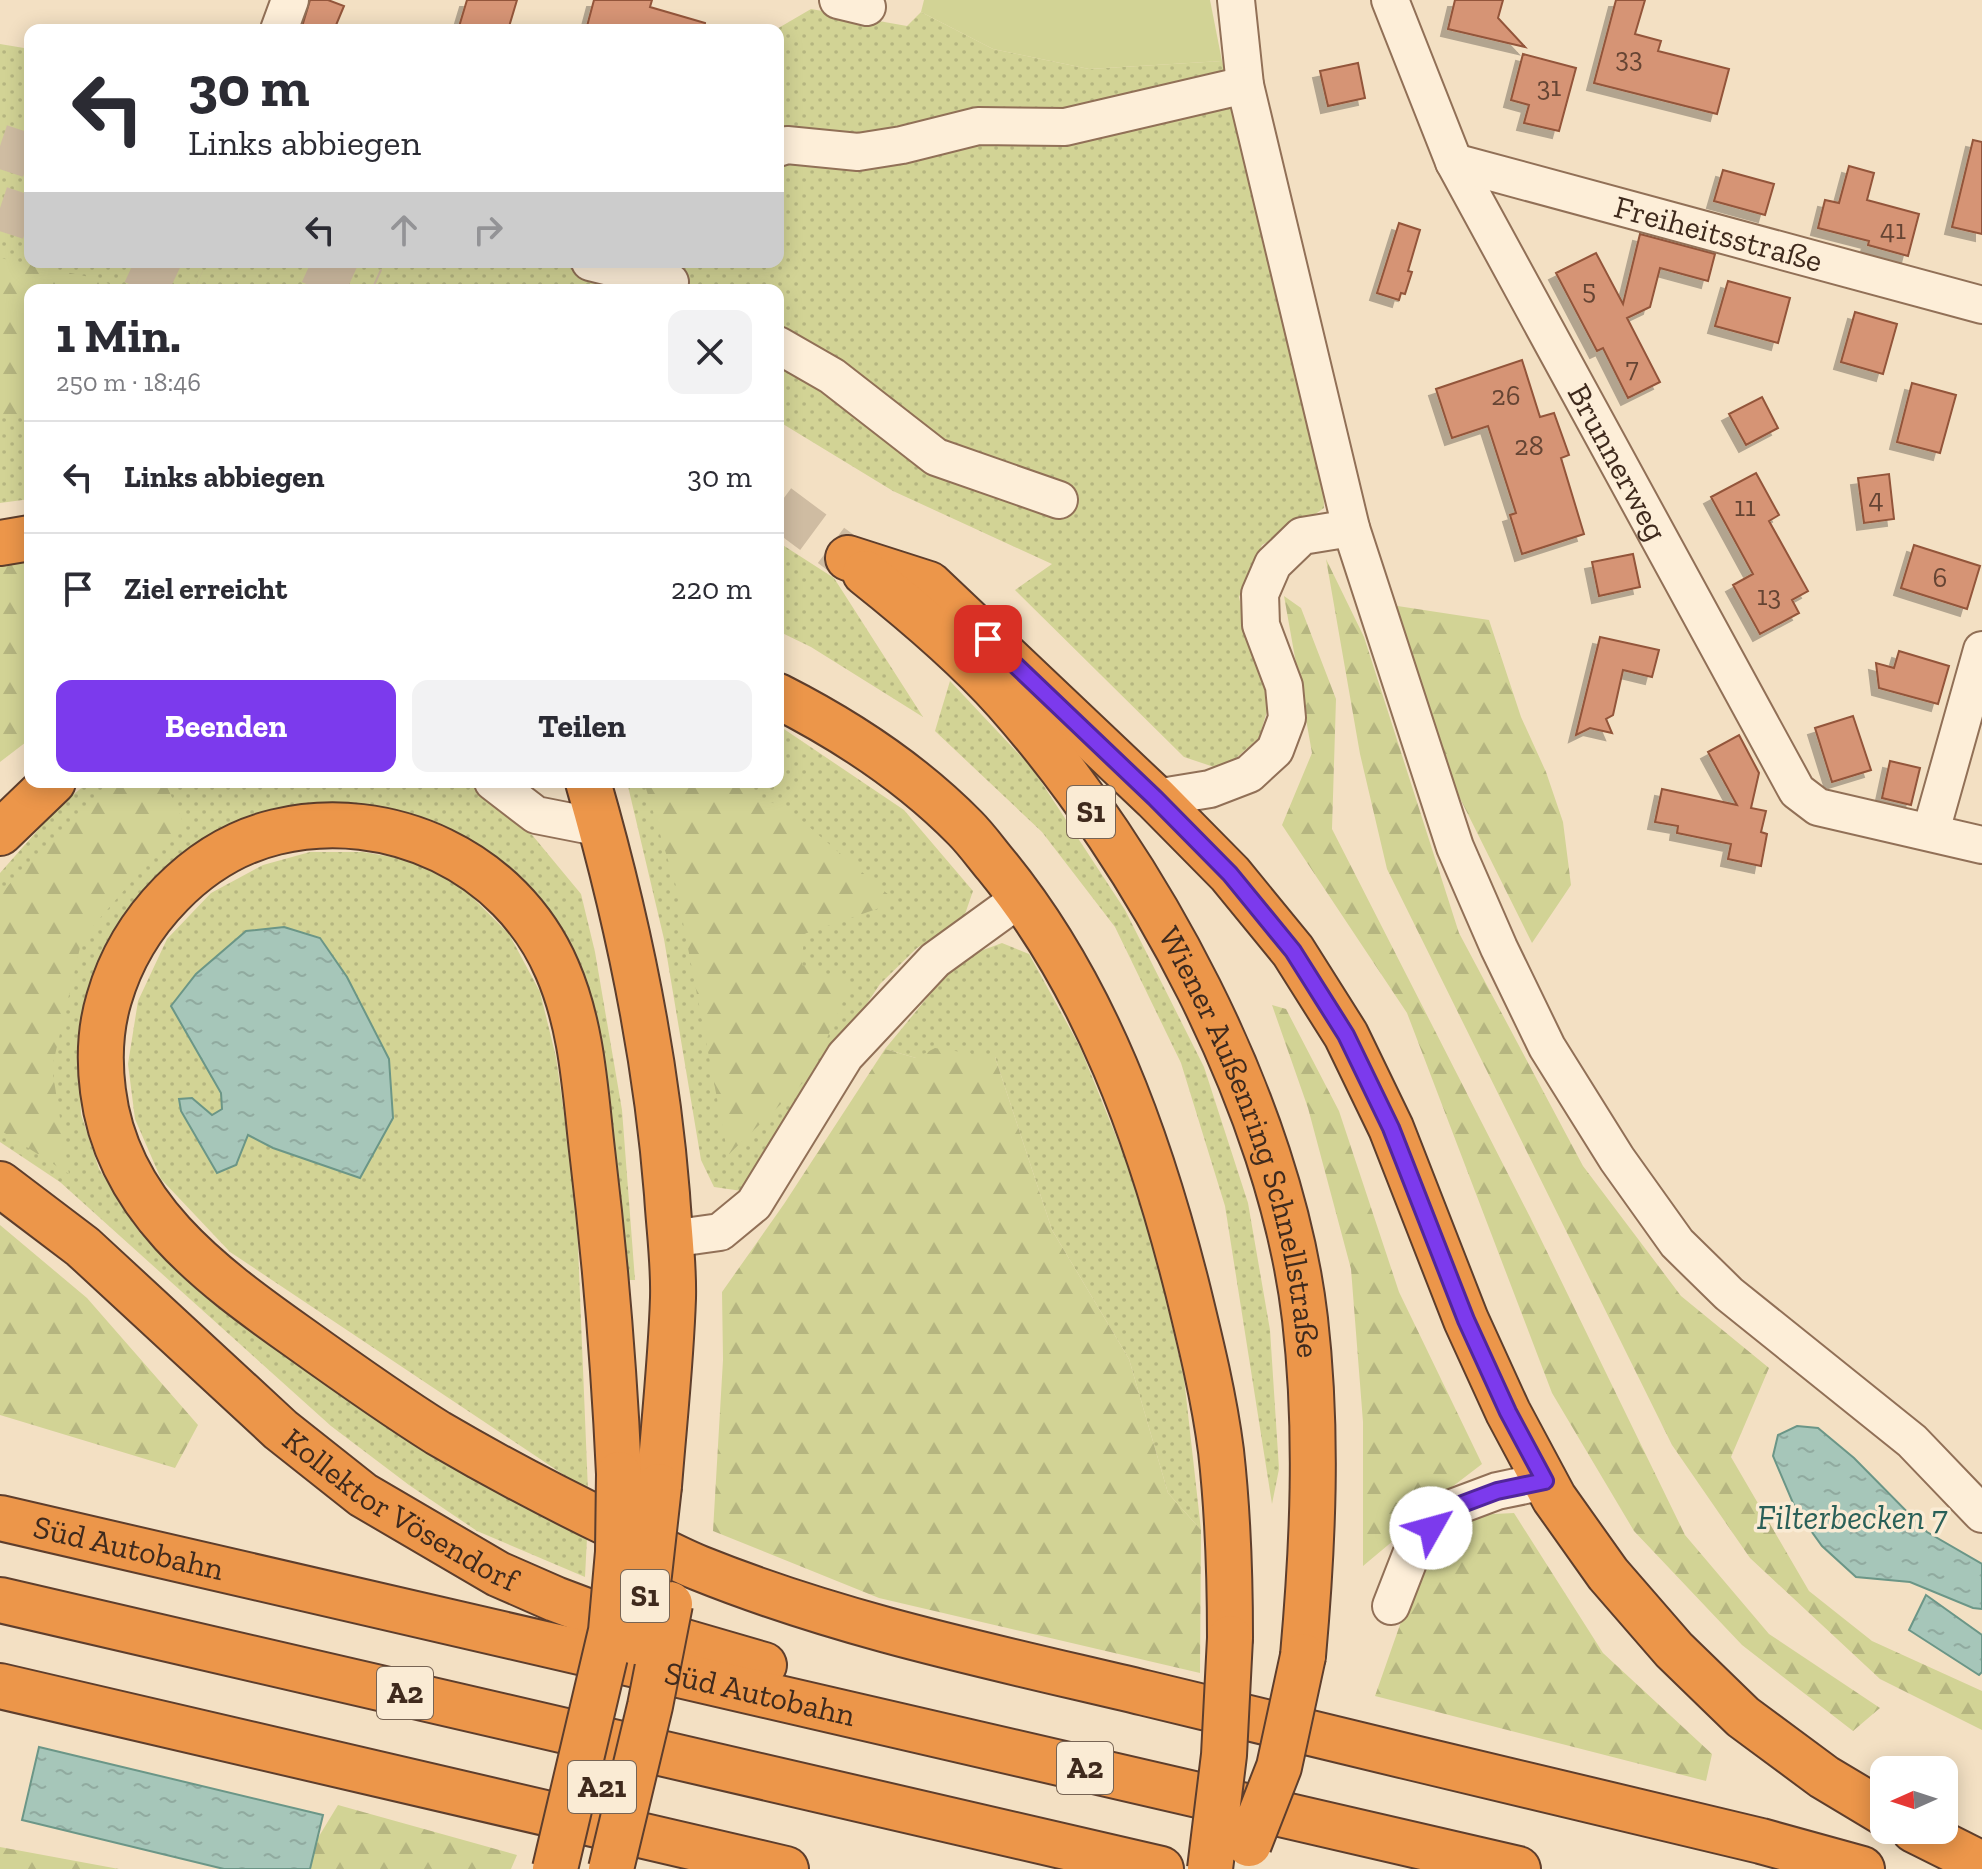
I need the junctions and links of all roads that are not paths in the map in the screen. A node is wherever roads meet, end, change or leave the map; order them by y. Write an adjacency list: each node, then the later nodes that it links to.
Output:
1 (290, 0): 4 (street)
2 (1236, 0): 5 (street)
3 (1390, 0): 7 (street, Brunnerweg)
4 (281, 24)
5 (1245, 85): 6 (street); 13 (street)
6 (784, 146)
7 (1454, 162): 10 (street, Freiheitsstraße); 23 (street, Brunnerweg)
8 (623, 268): 9 (street)
9 (678, 278)
10 (1982, 305)
11 (784, 348): 12 (street)
12 (1059, 500)
13 (1351, 528): 21 (street); 31 (street)
14 (24, 539): 15 (highway)
15 (0, 543)
16 (1982, 650): 23 (street)
17 (784, 699): 26 (highway)
18 (47, 788): 24 (highway)
19 (501, 788): 22 (street)
20 (590, 788): 22 (highway, S1)
21 (1155, 798): 29 (highway); 41 (highway, Wiener Außenring Schnellstraße / S1, bridge)
22 (602, 828): 28 (highway, S1)
23 (1931, 831): 25 (street, Brunnerweg)
24 (0, 833)
25 (1982, 845)
26 (1022, 897): 28 (street); 48 (highway, bridge)
27 (0, 1184): 37 (highway, Kollektor Vösendorf)
28 (670, 1239): 30 (highway, S1)
29 (1545, 1481): 34 (street); 38 (highway)
30 (654, 1485): 36 (highway, S1, bridge); 40 (highway, bridge); 43 (highway, bridge); 50 (highway)
31 (1982, 1514)
32 (0, 1518): 37 (highway, Süd Autobahn / A2)
33 (0, 1600): 47 (highway, A2)
34 (1391, 1606)
35 (0, 1686): 40 (highway)
36 (622, 1704): 44 (highway, A21)
37 (868, 1718): 49 (highway, Süd Autobahn / A2)
38 (1870, 1805)
39 (1942, 1844): 42 (highway)
40 (620, 1850): 45 (street); 46 (highway)
41 (1252, 1861)
42 (1982, 1864)
43 (555, 1869)
44 (580, 1869)
45 (681, 1869)
46 (786, 1869)
47 (1161, 1869)
48 (1210, 1869)
49 (1518, 1869)
50 (1862, 1869)

